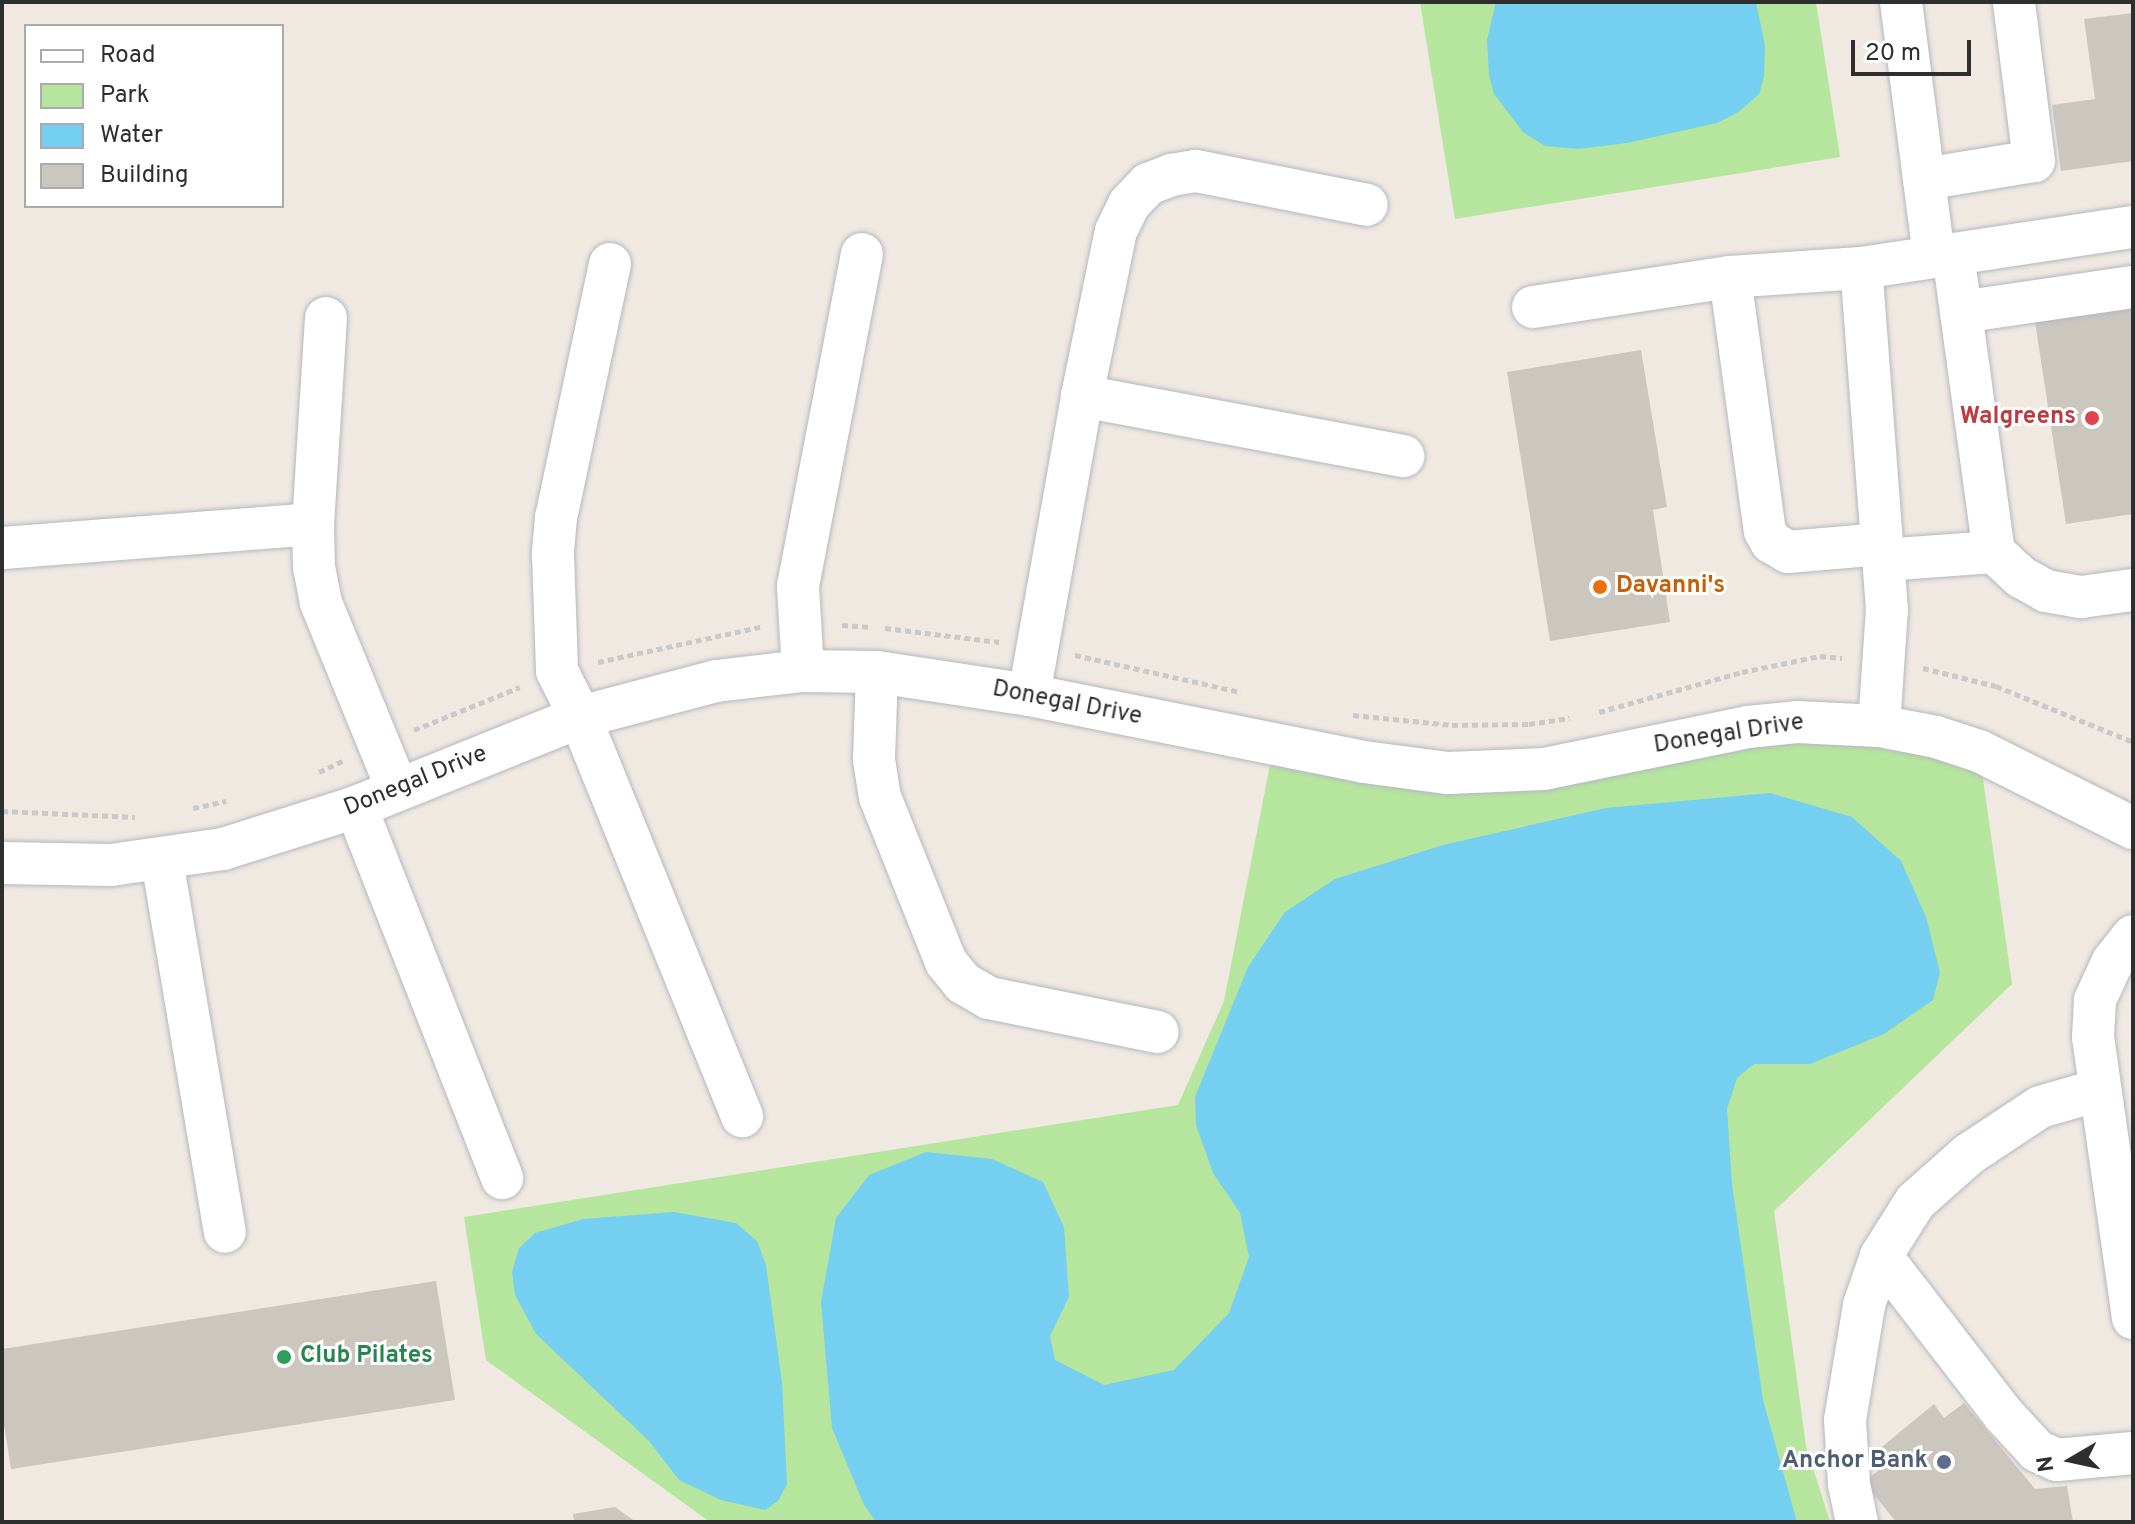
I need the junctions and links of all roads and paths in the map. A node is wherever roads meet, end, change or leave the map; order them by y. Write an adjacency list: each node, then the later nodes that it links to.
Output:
1 (1901, 2): 3 (street)
2 (2014, 2): 3 (street)
3 (1924, 179): 7 (street)
4 (1367, 205): 15 (street)
5 (2133, 227): 7 (street)
6 (862, 254): 22 (street)
7 (1943, 255): 9 (street); 13 (street)
8 (610, 264): 25 (street)
9 (1861, 268): 10 (street); 19 (street)
10 (1730, 277): 12 (street); 19 (street)
11 (2133, 287): 13 (street)
12 (1533, 307)
13 (1961, 312): 20 (street)
14 (326, 318): 17 (street)
15 (1082, 396): 16 (street); 24 (street)
16 (1403, 456)
17 (313, 524): 18 (street); 27 (street)
18 (2, 548)
19 (1883, 552): 20 (street); 26 (street)
20 (1994, 552): 21 (street)
21 (2133, 590)
22 (803, 671): 23 (street, Donegal Drive); 25 (street, Donegal Drive)
23 (877, 672): 24 (street, Donegal Drive); 33 (street)
24 (1029, 695): 26 (street, Donegal Drive)
25 (580, 717): 27 (street, Donegal Drive); 35 (street)
26 (1879, 726): 29 (street, Donegal Drive)
27 (397, 788): 28 (street, Donegal Drive)
28 (356, 807): 30 (street, Donegal Drive); 36 (street)
29 (2133, 828)
30 (162, 860): 31 (street, Donegal Drive); 37 (street)
31 (2, 863)
32 (2133, 936): 34 (street)
33 (1158, 1032)
34 (2099, 1090): 38 (street); 39 (street)
35 (742, 1116)
36 (502, 1178)
37 (225, 1232)
38 (1881, 1256): 40 (street); 41 (street)
39 (2133, 1318)
40 (2133, 1453)
41 (1857, 1522)

